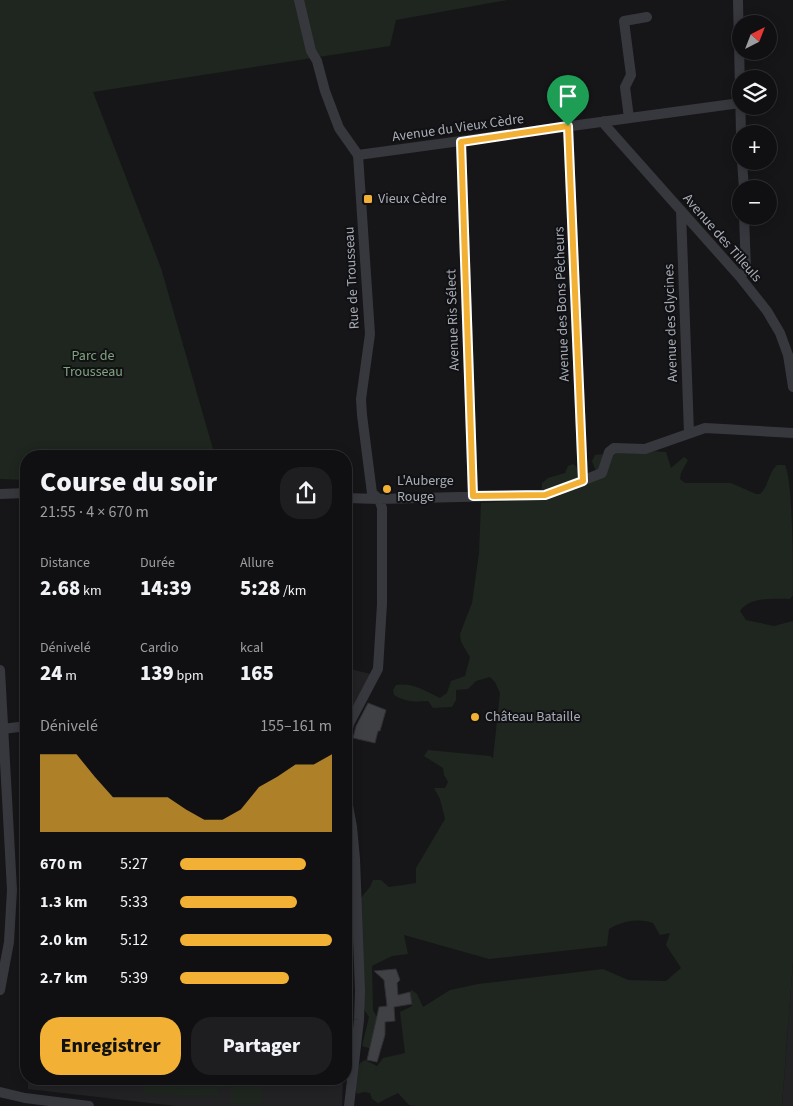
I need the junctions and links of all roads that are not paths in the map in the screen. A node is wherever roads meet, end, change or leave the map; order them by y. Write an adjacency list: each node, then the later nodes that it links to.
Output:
1 (299, 0): 10 (street)
2 (738, 1): 4 (street)
3 (647, 17): 6 (street)
4 (739, 70)
5 (732, 104): 6 (street, Avenue du Vieux Cèdre)
6 (629, 118): 7 (street, Avenue du Vieux Cèdre)
7 (604, 121): 8 (street, Avenue du Vieux Cèdre); 11 (street, Avenue des Tilleuls)
8 (568, 126): 9 (street, Avenue du Vieux Cèdre); 17 (street, Avenue des Bons Pêcheurs)
9 (461, 142): 10 (street, Avenue du Vieux Cèdre); 20 (street, Avenue Ris Sélect)
10 (358, 155): 22 (street, Rue de Trousseau)
11 (681, 211): 13 (street, Avenue des Tilleuls); 15 (street, Avenue des Glycines)
12 (744, 225): 13 (street)
13 (740, 277): 14 (street, Avenue des Tilleuls)
14 (793, 387)
15 (689, 433): 16 (street); 17 (street)
16 (793, 433)
17 (583, 481): 20 (street)
18 (20, 493): 19 (street)
19 (0, 494)
20 (473, 496): 22 (street)
21 (352, 498): 22 (street)
22 (379, 499): 24 (street, Rue de Trousseau)
23 (0, 670): 26 (street)
24 (352, 718)
25 (20, 727): 26 (street)
26 (3, 729): 29 (street)
27 (352, 827): 31 (street)
28 (0, 862): 29 (street)
29 (12, 863): 30 (street)
30 (0, 990)
31 (352, 1080)
32 (351, 1085): 36 (street)
33 (0, 1092): 34 (street)
34 (56, 1104): 35 (street)
35 (89, 1106)
36 (349, 1106)

